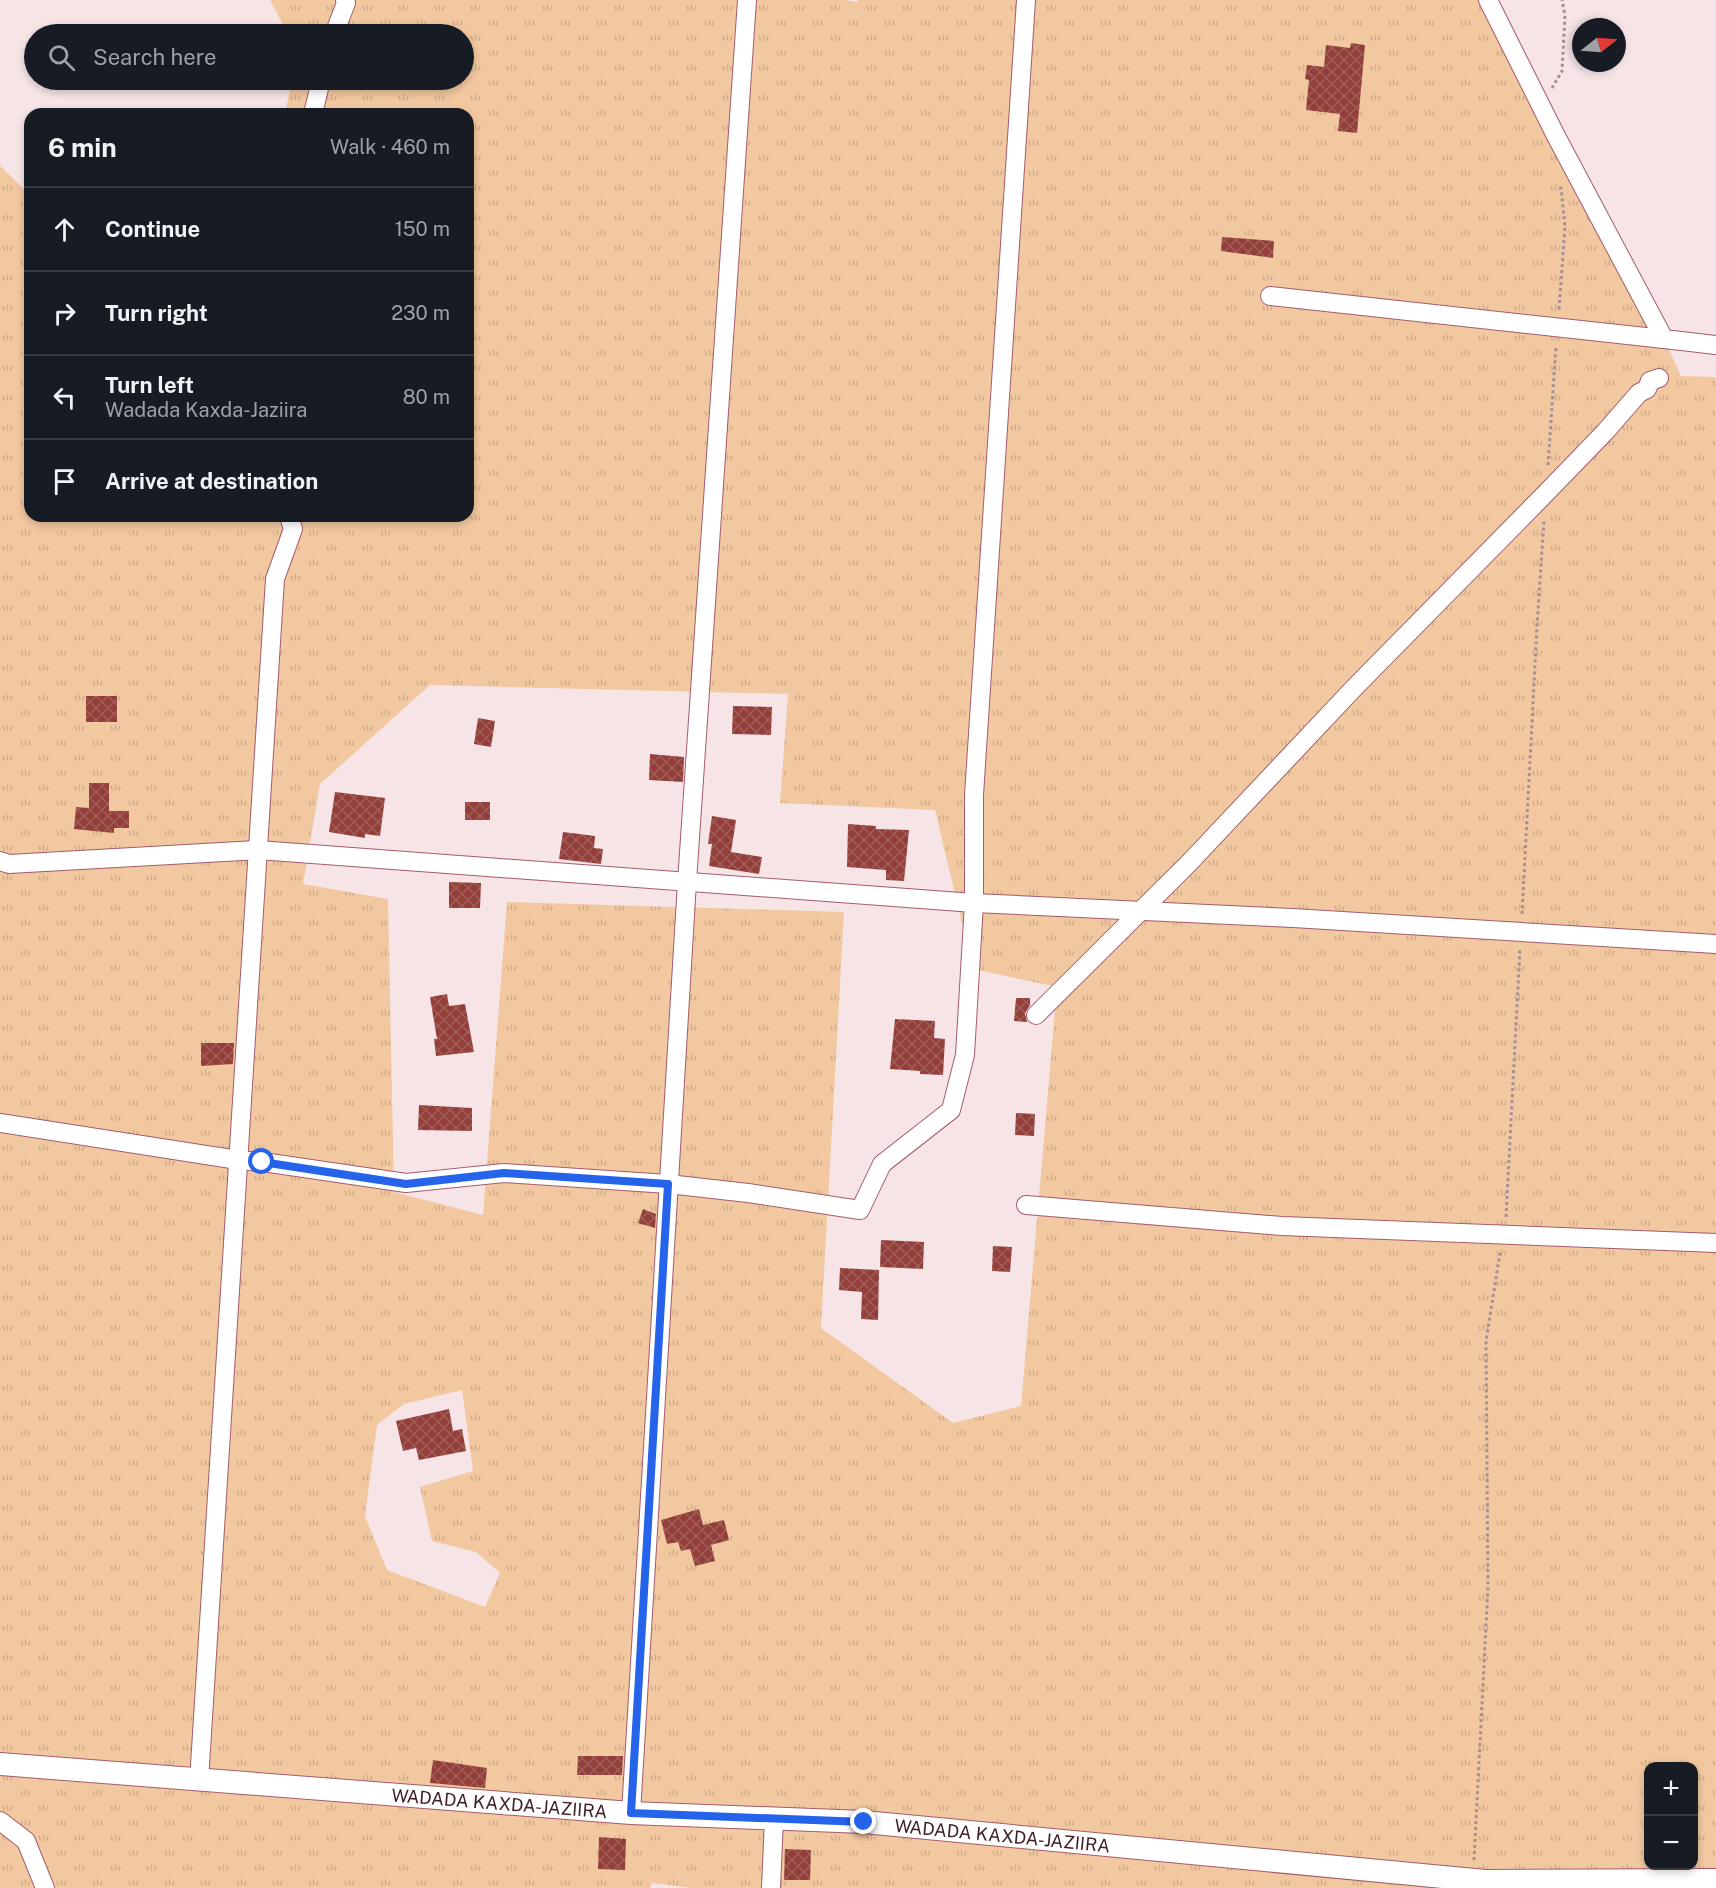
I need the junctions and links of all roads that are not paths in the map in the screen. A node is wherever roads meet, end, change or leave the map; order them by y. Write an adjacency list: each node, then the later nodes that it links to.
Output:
1 (345, 0): 5 (street)
2 (747, 0): 15 (street)
3 (1026, 0): 16 (street)
4 (1488, 0): 9 (street)
5 (338, 24)
6 (319, 90): 7 (street)
7 (314, 108)
8 (1270, 296): 9 (street)
9 (1664, 339): 10 (street)
10 (1716, 345)
11 (1659, 378): 17 (street)
12 (291, 522): 13 (street)
13 (258, 850): 14 (street); 15 (street); 21 (street)
14 (0, 861)
15 (687, 882): 16 (street); 22 (street)
16 (974, 903): 17 (street); 22 (street)
17 (1141, 911): 18 (street); 19 (street)
18 (1716, 944)
19 (1036, 1015)
20 (0, 1123): 21 (street)
21 (238, 1160): 22 (street); 26 (street)
22 (668, 1184): 27 (street)
23 (1026, 1204): 24 (street)
24 (1716, 1243)
25 (0, 1764): 26 (street, WADADA KAXDA-JAZIIRA)
26 (199, 1781): 27 (street, WADADA KAXDA-JAZIIRA)
27 (631, 1813): 28 (street, WADADA KAXDA-JAZIIRA)
28 (774, 1818): 30 (street, WADADA KAXDA-JAZIIRA); 32 (street)
29 (0, 1821): 31 (street)
30 (1716, 1880)
31 (45, 1888)
32 (771, 1888)

